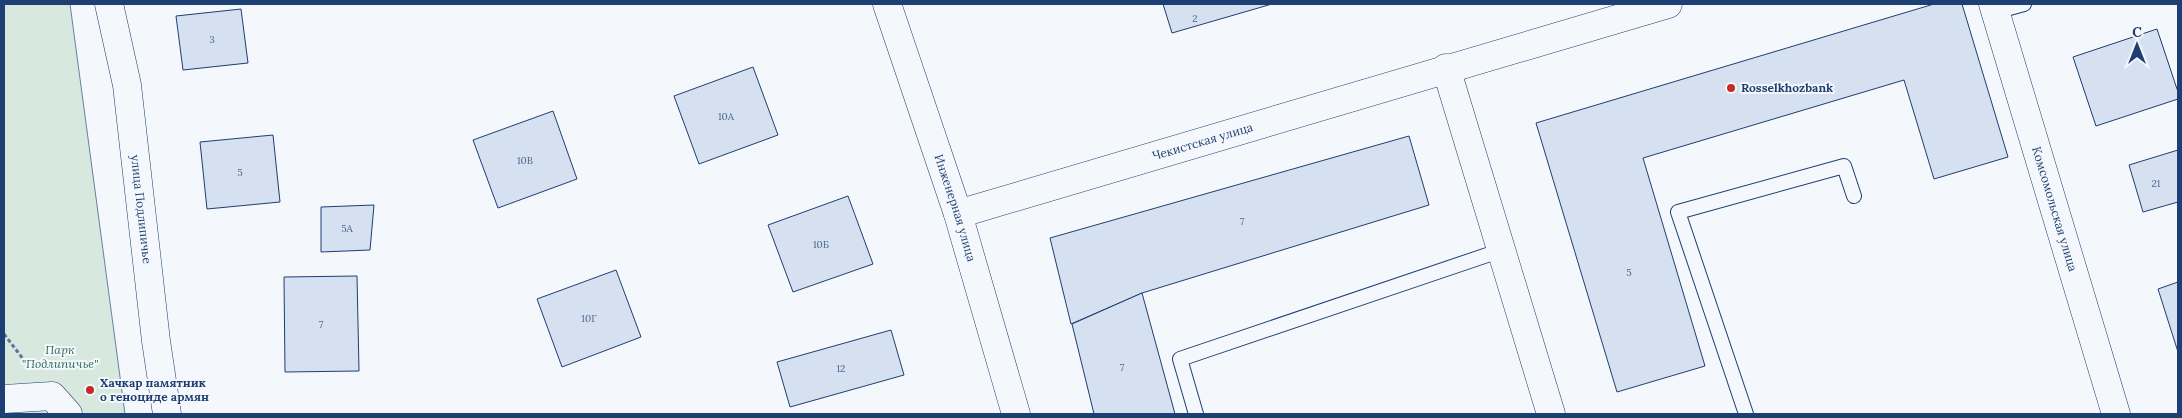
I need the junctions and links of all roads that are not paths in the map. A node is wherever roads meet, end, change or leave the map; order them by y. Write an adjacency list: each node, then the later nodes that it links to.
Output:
1 (109, 4): 12 (street, улица Подлипичье)
2 (887, 4): 8 (street, Инженерная улица)
3 (1668, 4): 6 (street, Чекистская улица)
4 (2024, 4): 5 (lane)
5 (1994, 8): 17 (street, Комсомольская улица)
6 (1446, 68): 8 (street, Чекистская улица); 9 (street)
7 (1854, 196): 16 (lane)
8 (958, 214): 13 (street, Инженерная улица)
9 (1502, 250): 14 (lane); 15 (street)
10 (4, 399): 11 (street)
11 (68, 414)
12 (167, 414)
13 (1016, 414)
14 (1196, 414)
15 (1551, 414)
16 (1746, 414)
17 (2116, 414)

